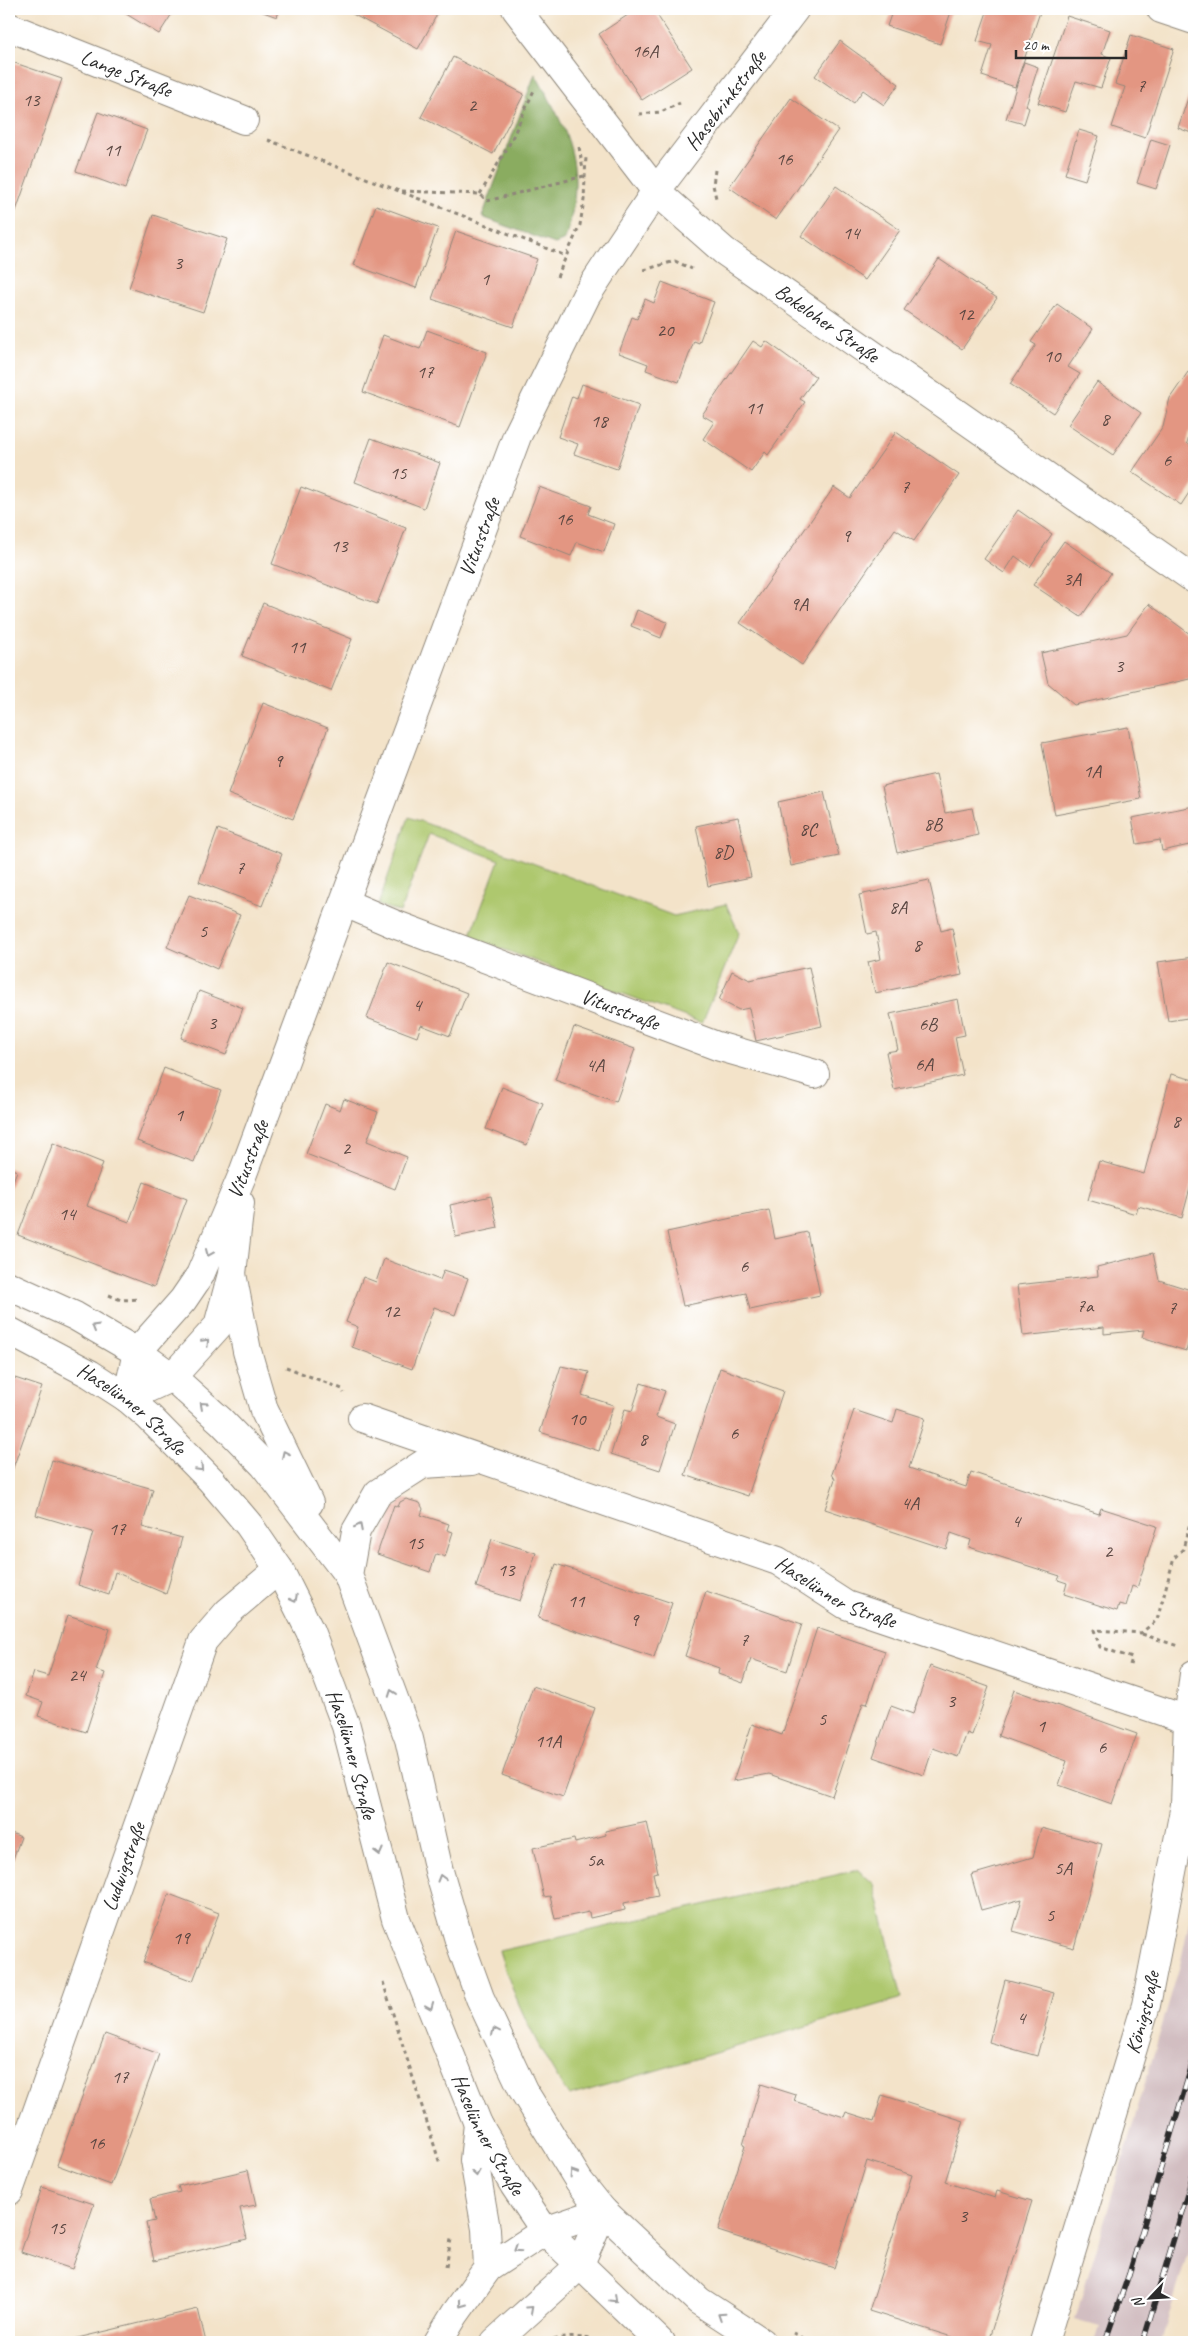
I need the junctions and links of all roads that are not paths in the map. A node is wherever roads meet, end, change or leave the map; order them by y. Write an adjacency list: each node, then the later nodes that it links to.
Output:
1 (516, 9): 7 (street, Bokeloher Straße)
2 (795, 9): 7 (street, Hasebrinkstraße)
3 (1160, 9): 4 (street)
4 (1194, 20)
5 (9, 27): 6 (street, Lange Straße)
6 (244, 120)
7 (656, 191): 8 (street, Bokeloher Straße); 9 (street, Vitusstraße)
8 (1194, 579)
9 (345, 903): 10 (street, Vitusstraße); 11 (street, Vitusstraße)
10 (815, 1074)
11 (242, 1176): 12 (street); 15 (street, Vitusstraße, one-way to 15)
12 (232, 1274): 16 (street, one-way to 12); 21 (street, one-way to 12)
13 (9, 1286): 15 (street, one-way to 13)
14 (9, 1331): 17 (street, Haselünner Straße)
15 (137, 1352): 16 (street); 17 (street, Vitusstraße)
16 (172, 1377): 17 (street); 21 (street, one-way to 16)
17 (127, 1398): 20 (street, Haselünner Straße, one-way to 20)
18 (362, 1418): 19 (street, Haselünner Straße)
19 (484, 1461): 21 (street, Haselünner Straße, one-way to 19); 23 (street, Haselünner Straße)
20 (279, 1568): 24 (street, Haselünner Straße, one-way to 24); 25 (street, Ludwigstraße)
21 (348, 1574): 26 (street, one-way to 21)
22 (1194, 1674): 23 (street, Königstraße)
23 (1188, 1720): 34 (street, Königstraße)
24 (478, 2124): 27 (street, Haselünner Straße); 29 (street, one-way to 29)
25 (9, 2192)
26 (603, 2211): 27 (street); 28 (street); 33 (street, one-way to 26)
27 (545, 2231): 28 (street, Haselünner Straße); 29 (street, one-way to 29)
28 (579, 2266): 31 (street, one-way to 28); 32 (street, Haselünner Straße, one-way to 32)
29 (488, 2268): 30 (street, one-way to 30)
30 (438, 2342)
31 (495, 2342)
32 (660, 2342)
33 (762, 2342)
34 (1044, 2342)

